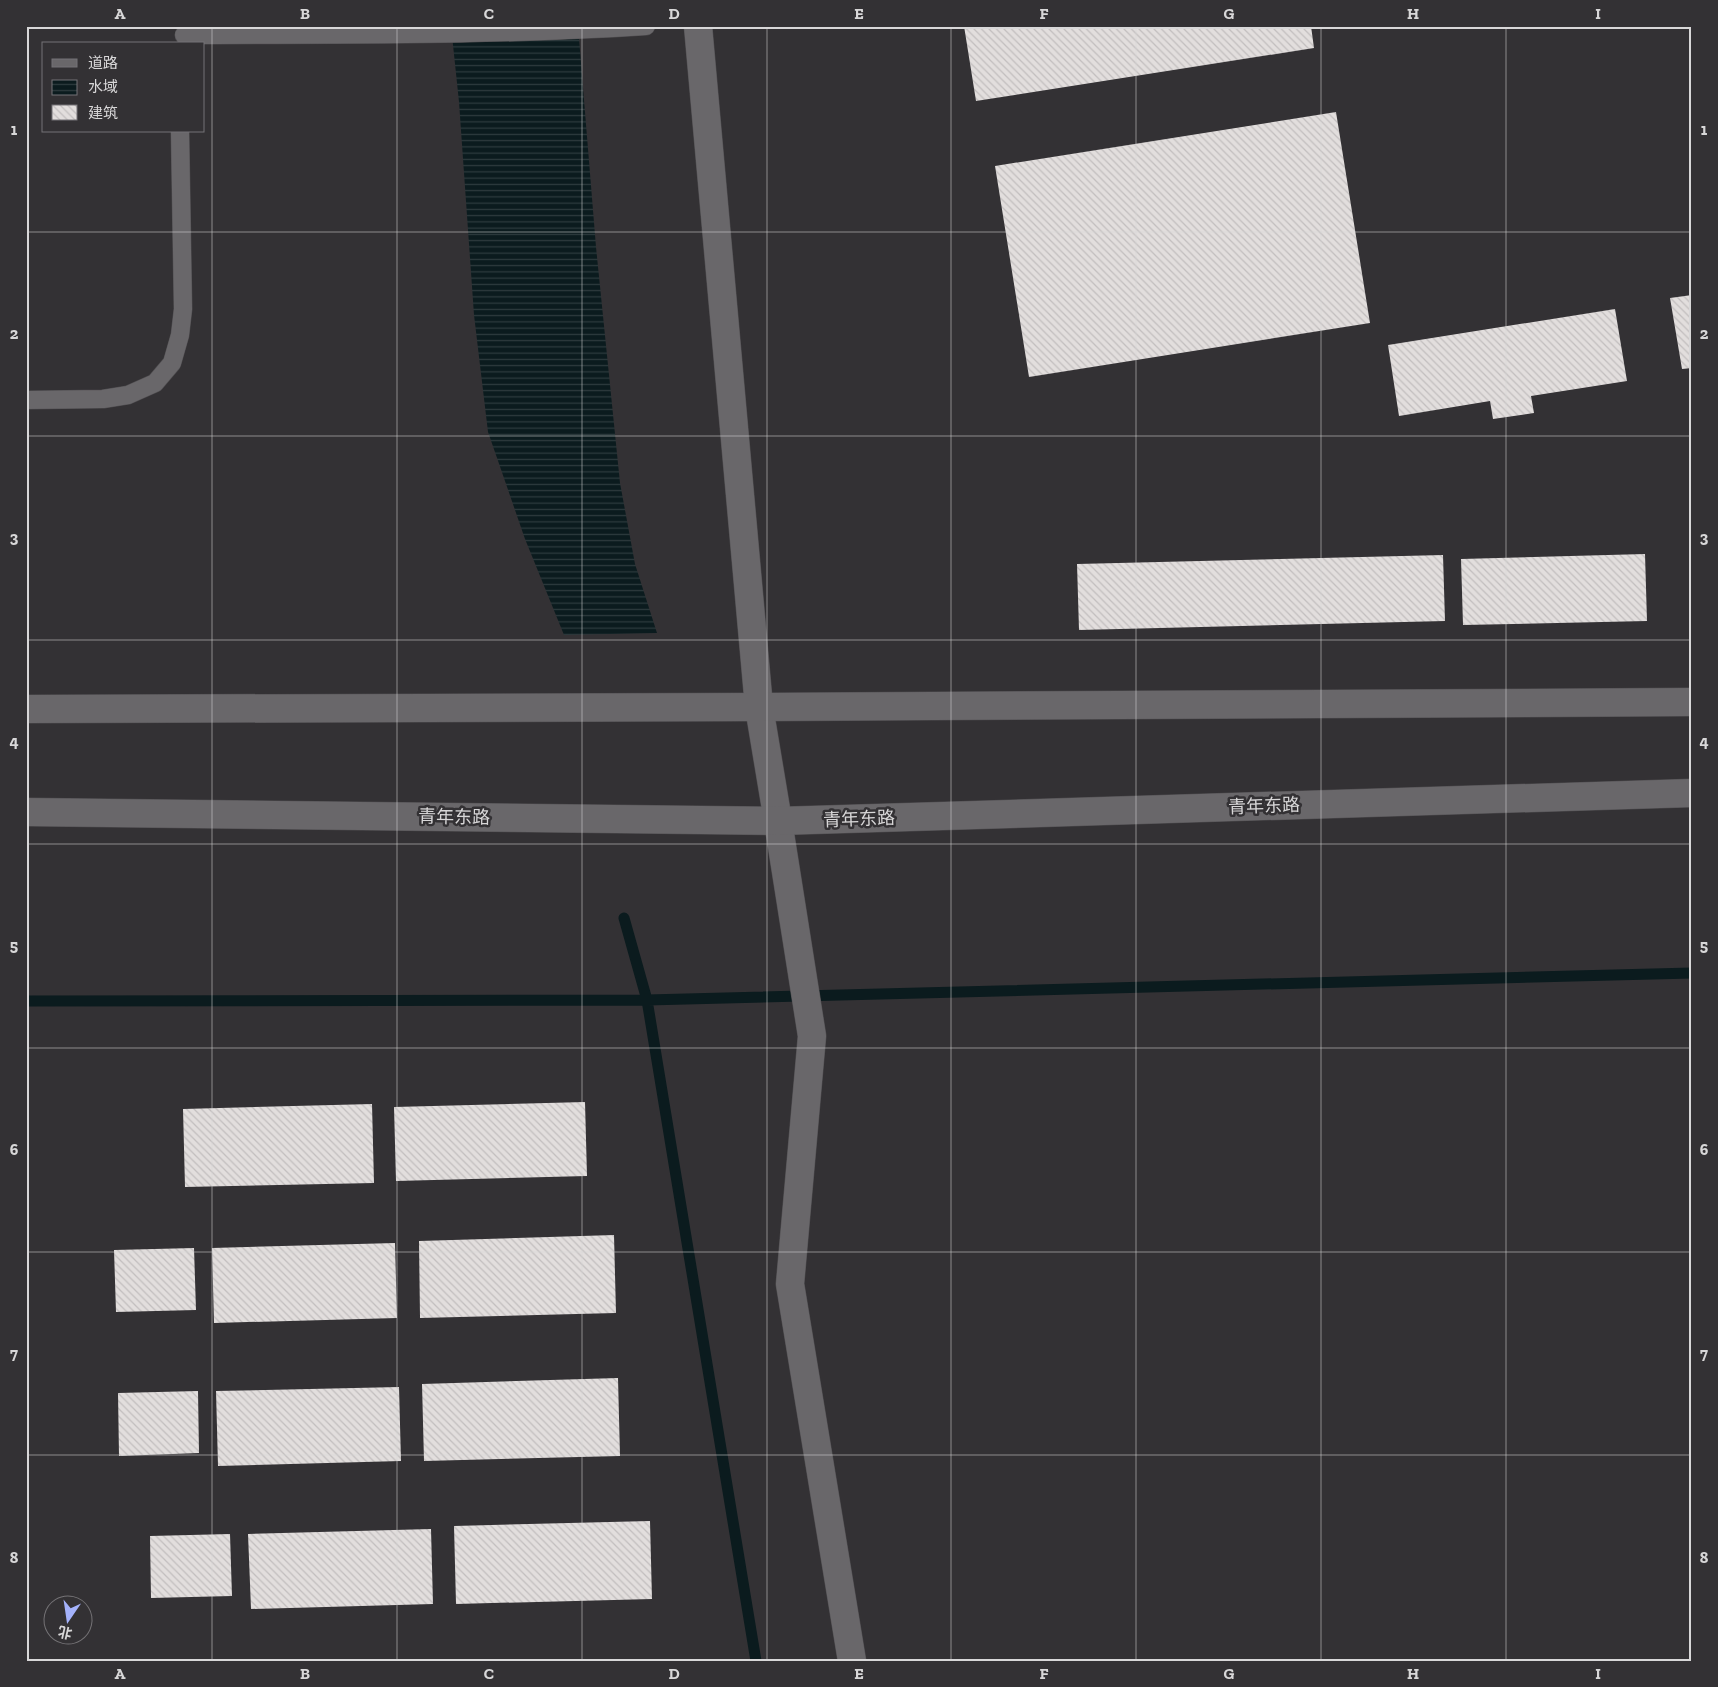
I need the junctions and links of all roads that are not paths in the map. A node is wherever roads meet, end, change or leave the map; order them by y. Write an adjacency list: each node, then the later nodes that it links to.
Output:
1 (646, 26): 3 (lane)
2 (698, 26): 7 (main road)
3 (184, 35)
4 (180, 132): 5 (lane)
5 (26, 400)
6 (1692, 702): 7 (main road)
7 (760, 707): 8 (main road); 11 (main road)
8 (26, 709)
9 (1692, 792): 11 (main road, 青年东路)
10 (26, 812): 11 (main road, 青年东路)
11 (778, 821): 12 (main road)
12 (852, 1661)

